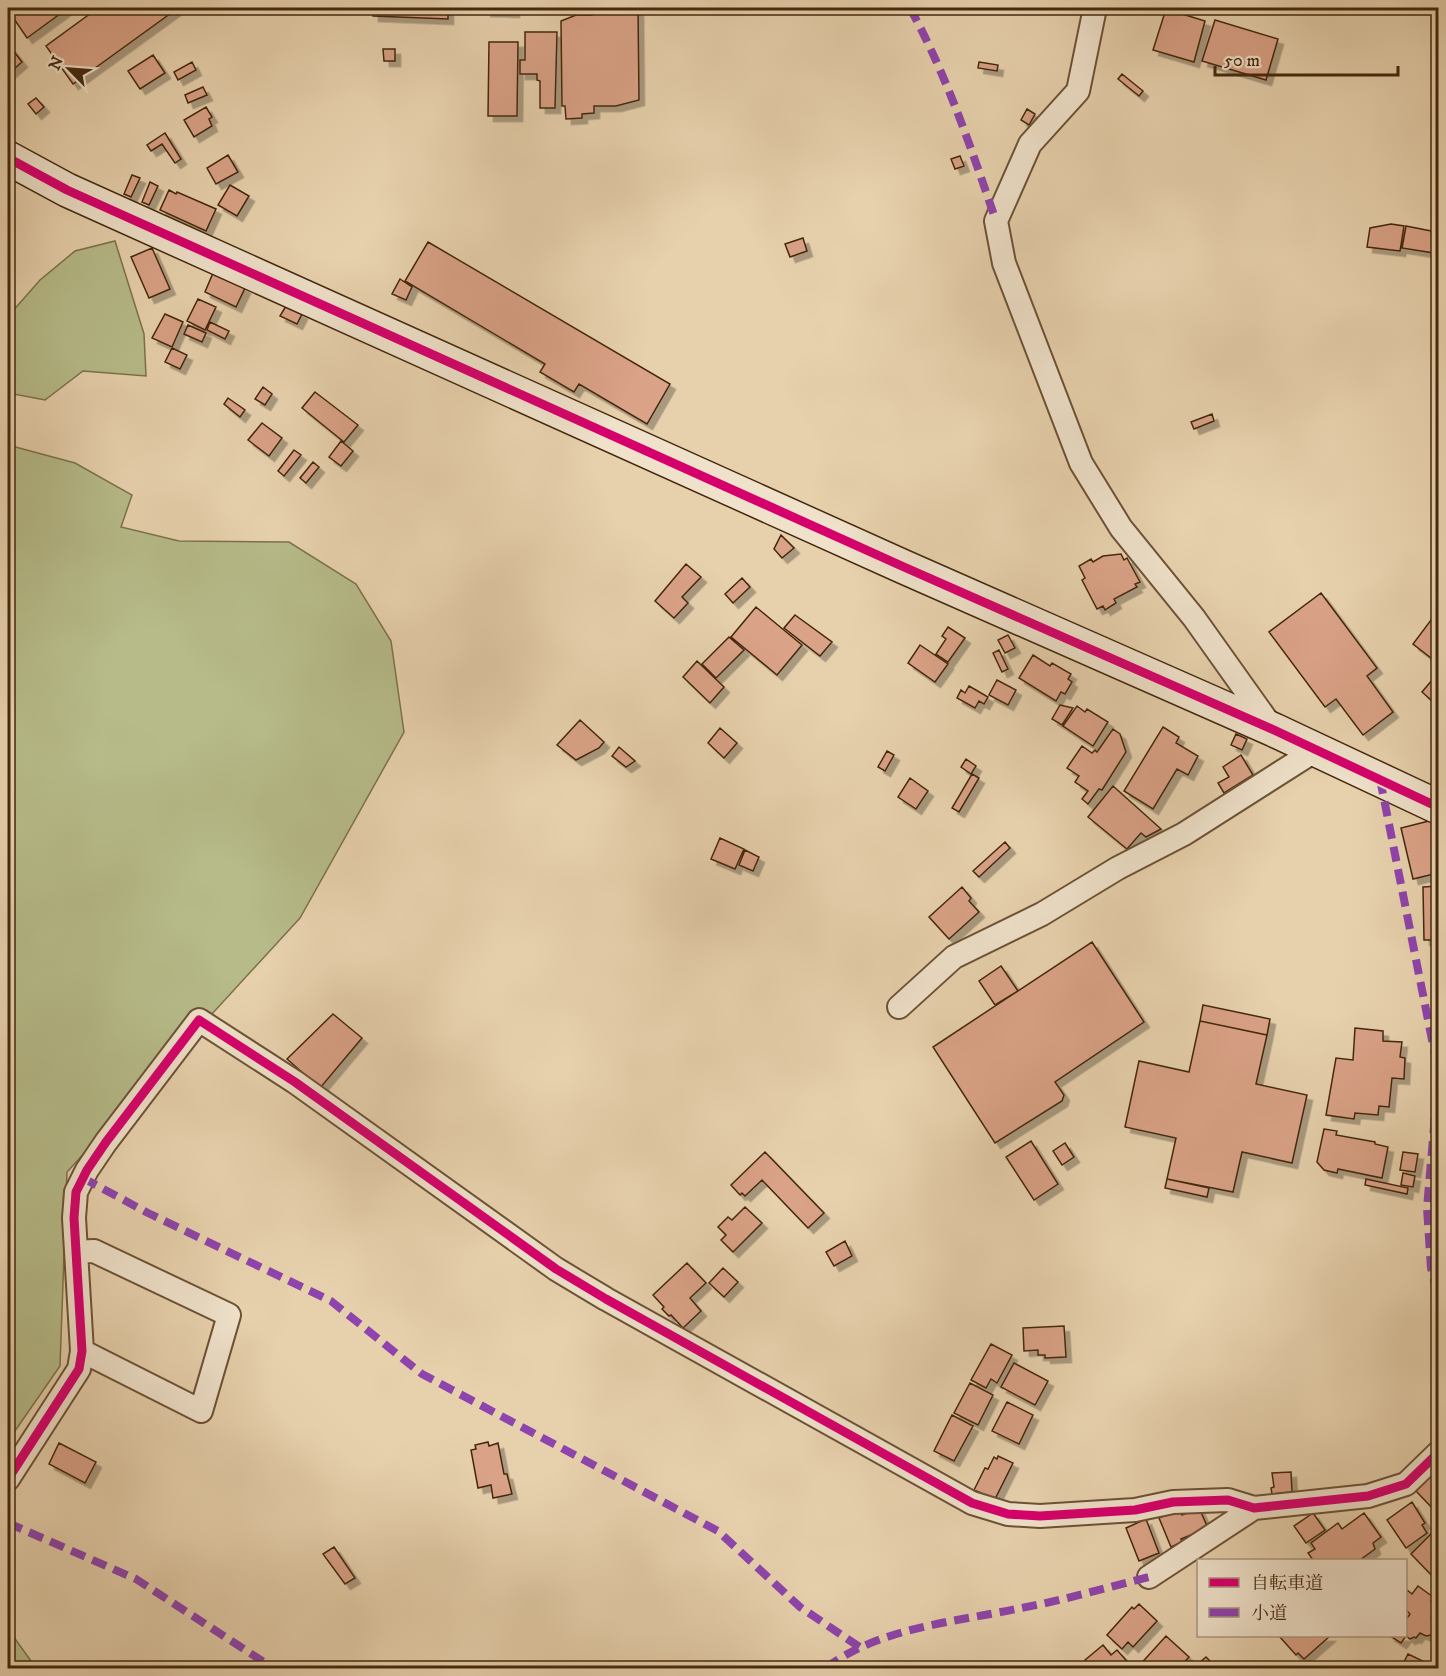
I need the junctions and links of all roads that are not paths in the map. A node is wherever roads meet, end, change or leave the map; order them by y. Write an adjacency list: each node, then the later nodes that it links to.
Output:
1 (1095, 8): 3 (street)
2 (8, 158): 3 (street)
3 (1274, 730): 4 (street)
4 (1316, 750): 5 (street); 6 (street)
5 (1438, 807)
6 (899, 1007)
7 (76, 1252): 8 (street); 8 (street); 11 (street)
8 (82, 1351): 10 (street)
9 (1438, 1453): 11 (street)
10 (8, 1479)
11 (1254, 1508): 12 (street)
12 (1149, 1577)

